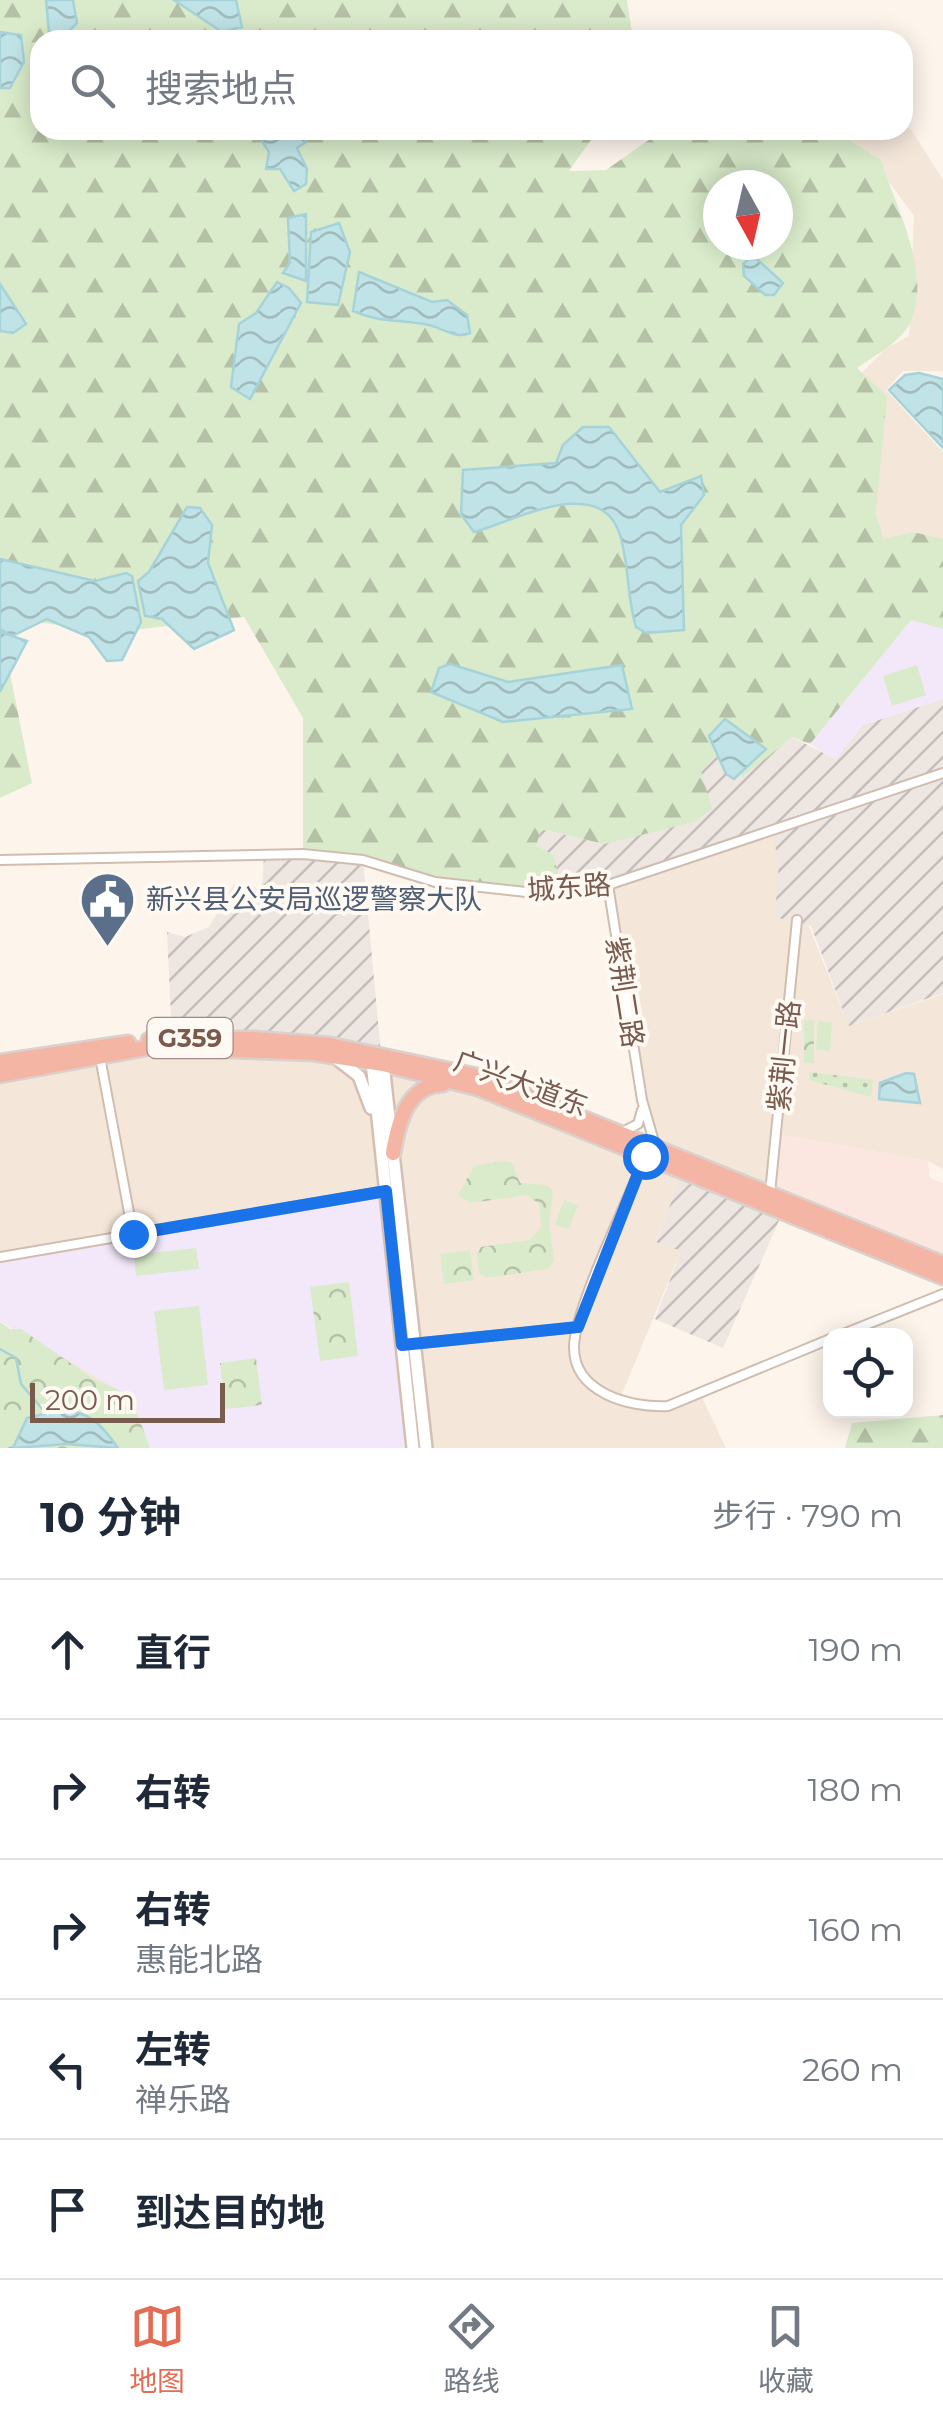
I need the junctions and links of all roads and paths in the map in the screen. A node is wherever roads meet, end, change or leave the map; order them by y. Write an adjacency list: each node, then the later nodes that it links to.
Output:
1 (943, 773): 3 (street, 城东路)
2 (0, 860): 3 (street, 城东路)
3 (608, 885): 11 (street, 紫荆二路)
4 (797, 920): 17 (street, 紫荆一路)
5 (314, 1053): 6 (highway, 广兴大道东 / G359); 8 (highway, 广兴大道东 / G359); 13 (street)
6 (100, 1056): 9 (highway, 广兴大道东 / G359); 18 (street)
7 (0, 1062): 12 (highway, 广兴大道东 / G359)
8 (378, 1063): 10 (highway, 广兴大道东 / G359); 13 (street)
9 (0, 1075)
10 (457, 1084): 13 (highway); 15 (highway, 广兴大道东 / G359)
11 (642, 1100): 12 (street); 14 (street, 紫荆二路)
12 (613, 1131): 14 (highway, 广兴大道东 / G359)
13 (387, 1149): 16 (street); 26 (street)
14 (660, 1150): 17 (highway, 广兴大道东 / G359)
15 (645, 1156): 21 (highway, 广兴大道东 / G359); 23 (street)
16 (386, 1191): 18 (street); 26 (street)
17 (770, 1193): 20 (highway, 广兴大道东 / G359)
18 (133, 1234): 19 (street)
19 (0, 1257)
20 (943, 1264)
21 (943, 1276)
22 (943, 1294): 24 (street)
23 (578, 1327): 25 (street); 26 (street)
24 (858, 1328)
25 (823, 1342)
26 (408, 1344): 27 (street); 28 (street)
27 (413, 1448)
28 (426, 1448)

